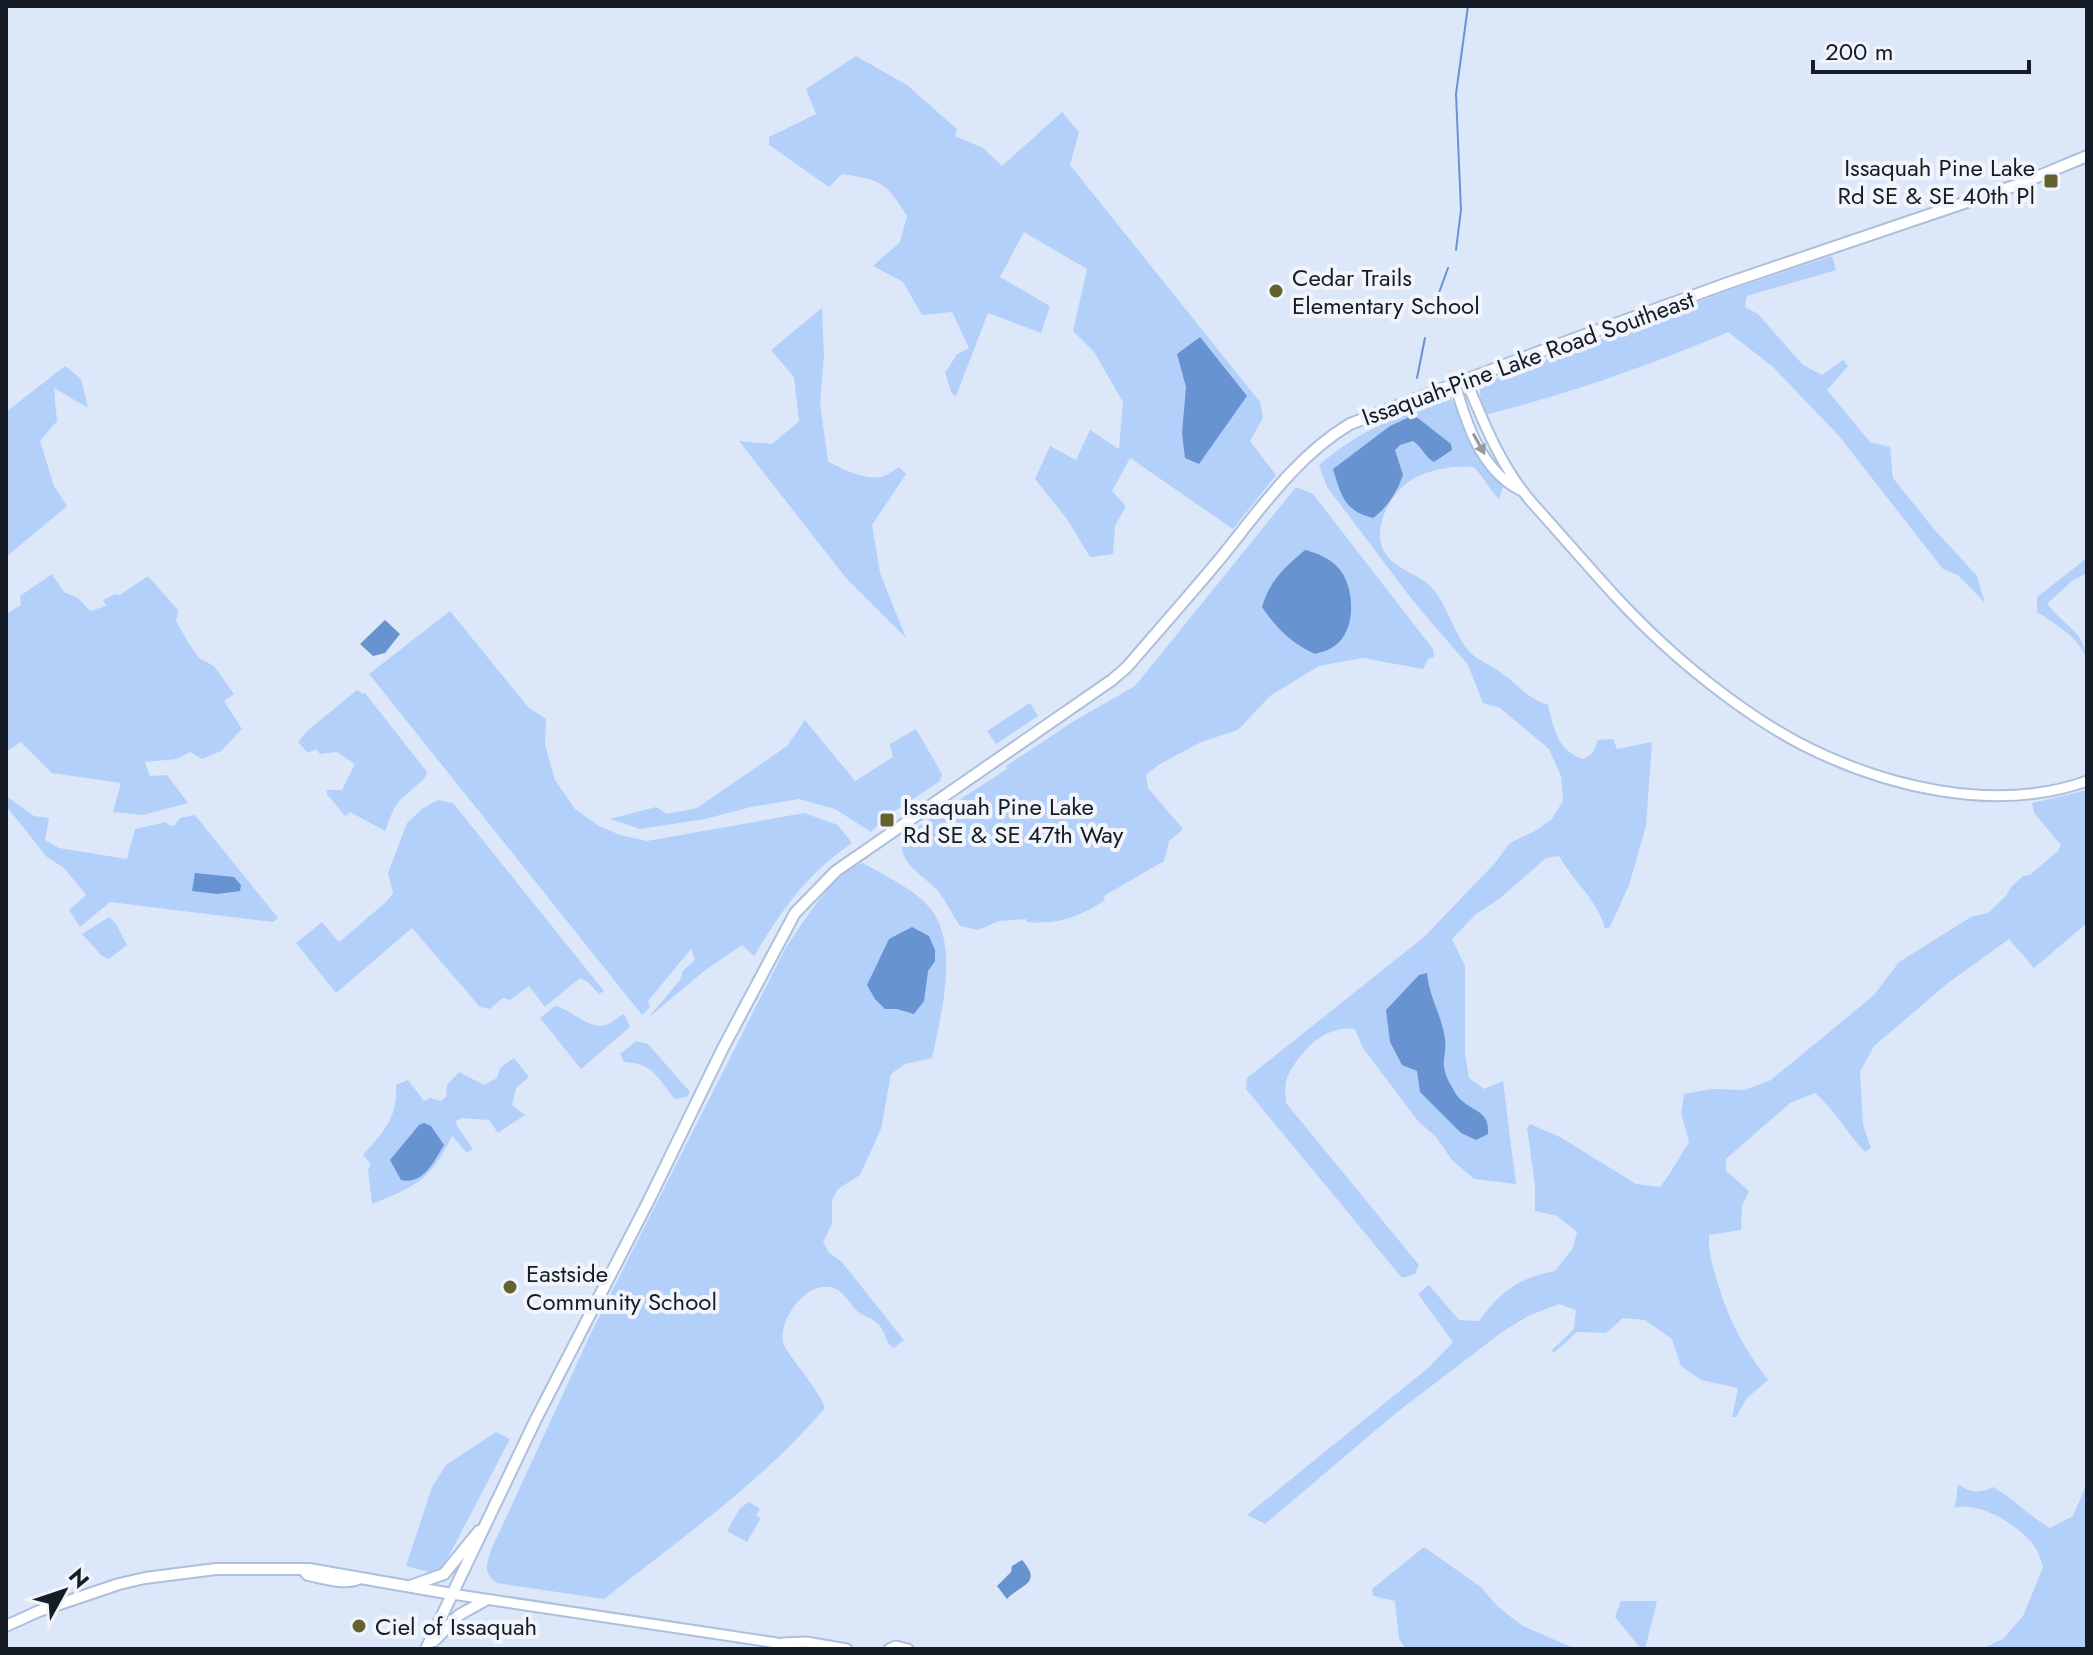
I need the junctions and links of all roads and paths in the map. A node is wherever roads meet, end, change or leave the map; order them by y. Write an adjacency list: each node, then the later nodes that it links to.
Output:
1 (2087, 156): 2 (main road, Issaquah-Pine Lake Road Southeast)
2 (1461, 382): 3 (street); 3 (street, one-way to 3); 5 (main road, Issaquah-Pine Lake Road Southeast)
3 (1522, 491): 4 (street)
4 (2087, 781)
5 (488, 1520): 6 (main road); 7 (main road, Issaquah-Pine Lake Road Southeast)
6 (408, 1587): 7 (main road); 9 (main road)
7 (452, 1594): 8 (street); 11 (main road, Issaquah-Pine Lake Road Southeast)
8 (486, 1600): 10 (street); 11 (main road)
9 (6, 1626)
10 (777, 1643): 13 (street); 14 (street)
11 (426, 1648)
12 (890, 1648): 15 (street); 16 (street)
13 (793, 1649)
14 (847, 1649)
15 (880, 1649)
16 (908, 1649)

